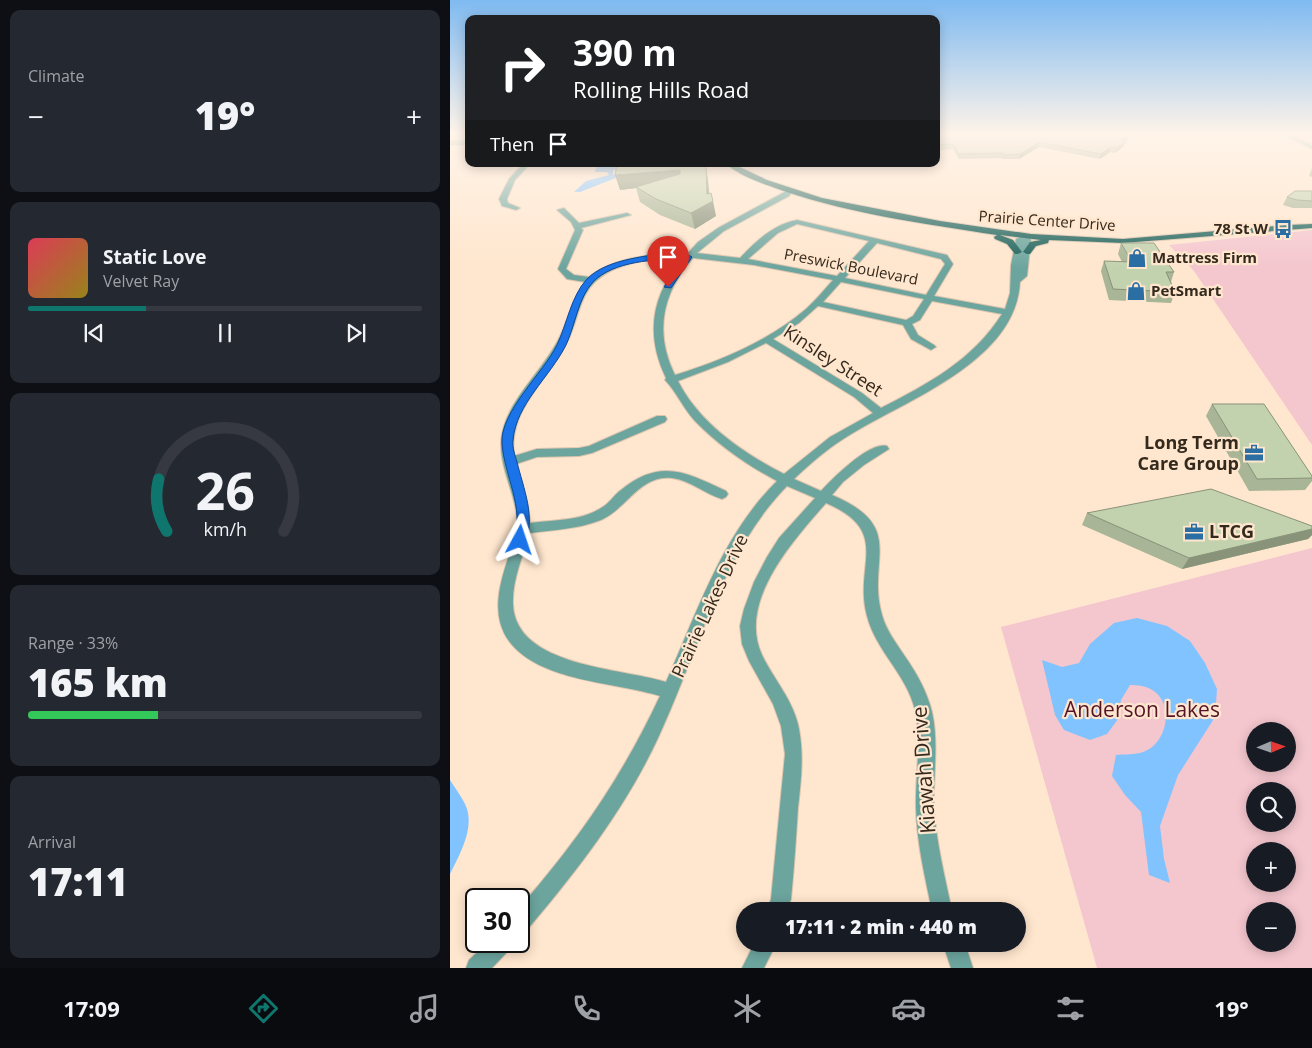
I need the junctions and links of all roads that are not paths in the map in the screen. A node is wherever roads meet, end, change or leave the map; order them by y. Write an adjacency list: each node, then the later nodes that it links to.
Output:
1 (513, 178): 6 (street)
2 (756, 178): 5 (main road, Prairie Center Drive)
3 (775, 178): 4 (main road, Prairie Center Drive)
4 (799, 186): 5 (street, Kiawah Drive); 13 (main road, Prairie Center Drive)
5 (790, 191): 10 (main road, Prairie Center Drive); 18 (street, Kiawah Drive)
6 (516, 208)
7 (561, 210): 11 (street)
8 (627, 215): 11 (street)
9 (1312, 219): 13 (main road, Prairie Center Drive)
10 (932, 223): 13 (main road, Prairie Center Drive); 16 (main road)
11 (578, 226): 21 (street)
12 (1312, 226): 14 (main road, Prairie Center Drive)
13 (1025, 233): 14 (main road, Prairie Center Drive); 16 (street, Prairie Lakes Drive); 17 (street, Prairie Lakes Drive)
14 (1063, 239): 17 (main road)
15 (874, 241): 19 (street); 20 (street); 23 (street)
16 (1018, 252): 22 (street, Prairie Lakes Drive)
17 (1027, 252): 22 (street, Prairie Lakes Drive)
18 (688, 257): 19 (street, Preswick Boulevard); 21 (street, Preswick Boulevard); 29 (street, Kiawah Drive)
19 (742, 261): 20 (street, Preswick Boulevard)
20 (838, 279): 23 (street, Preswick Boulevard); 24 (street)
21 (590, 280): 33 (street)
22 (1017, 280): 25 (street, Prairie Lakes Drive)
23 (930, 297): 25 (street, Preswick Boulevard); 26 (street)
24 (816, 303): 26 (street); 27 (street)
25 (1008, 312): 30 (street, Prairie Lakes Drive)
26 (907, 322): 28 (street)
27 (766, 339): 29 (street); 30 (street, Kinsley Street)
28 (931, 347)
29 (670, 380): 34 (street, Kiawah Drive)
30 (880, 413): 34 (street, Prairie Lakes Drive)
31 (661, 419): 33 (street)
32 (883, 449): 36 (street)
33 (510, 461): 37 (street)
34 (786, 480): 36 (street, Kiawah Drive); 38 (street, Prairie Lakes Drive)
35 (722, 494): 37 (street)
36 (823, 498): 39 (street); 40 (street, Kiawah Drive)
37 (524, 529): 38 (street)
38 (670, 690): 41 (street, Prairie Lakes Drive)
39 (780, 902)
40 (940, 902)
41 (530, 911)
42 (761, 952): 46 (street)
43 (957, 952): 47 (street)
44 (492, 953): 45 (street)
45 (477, 968)
46 (753, 968)
47 (962, 968)

